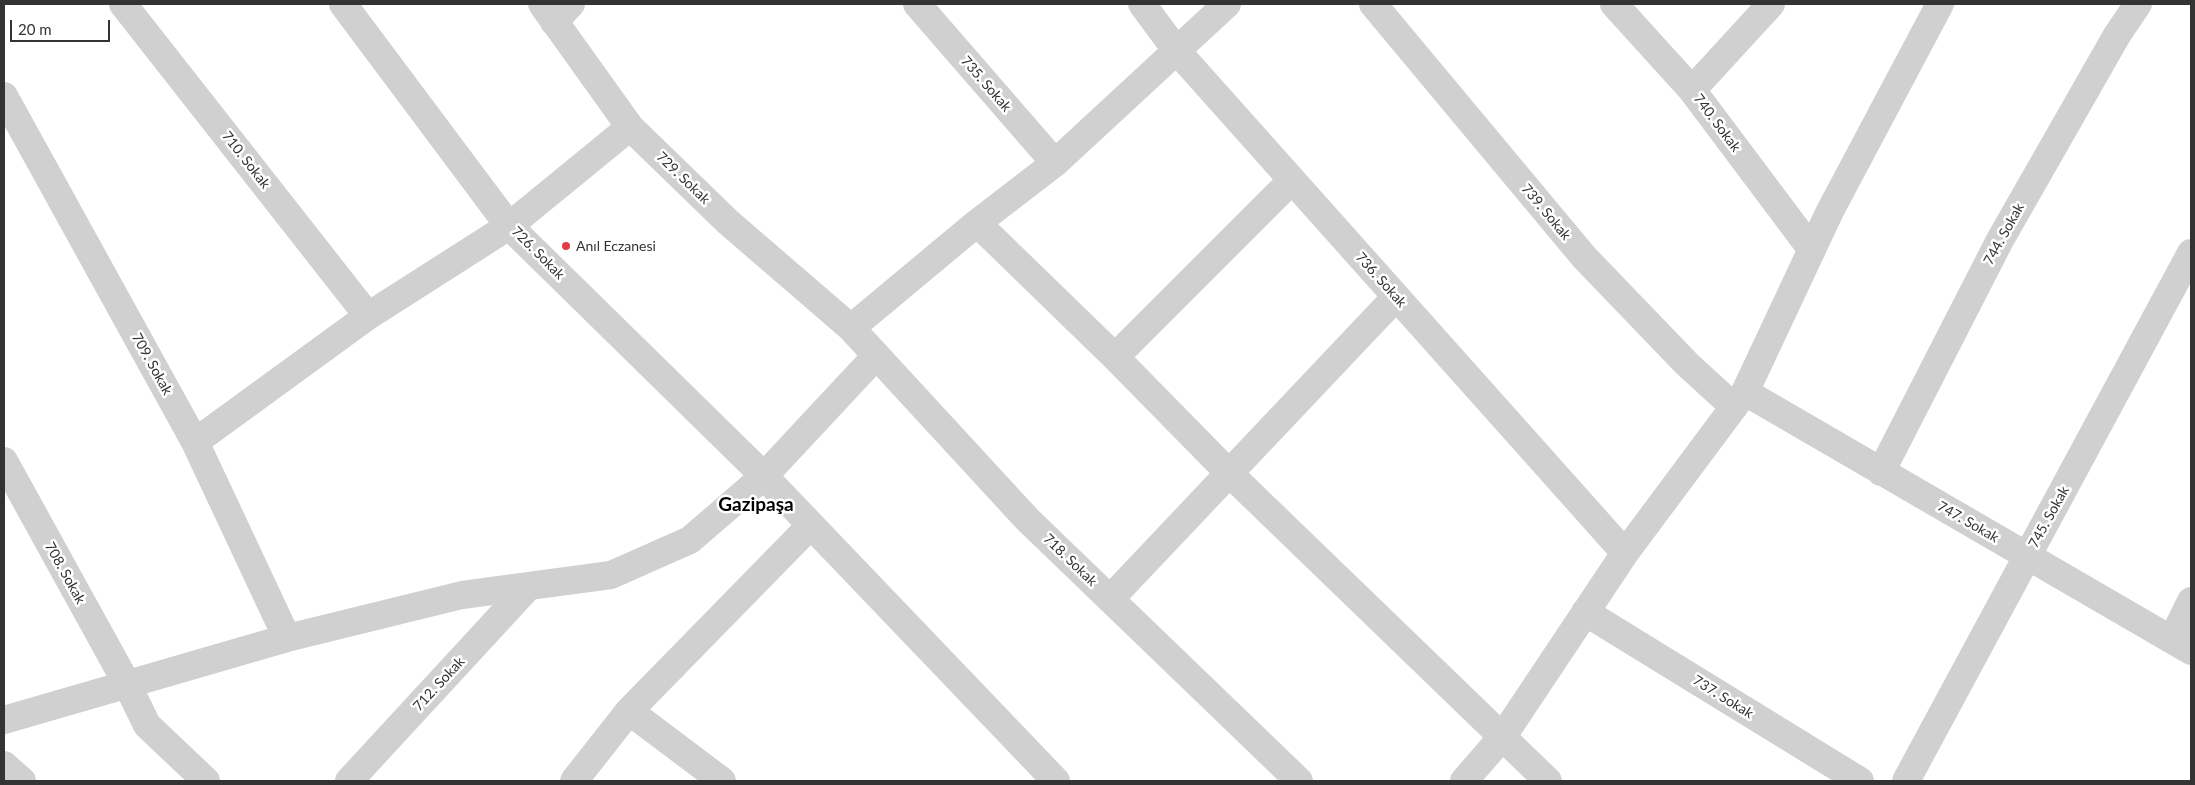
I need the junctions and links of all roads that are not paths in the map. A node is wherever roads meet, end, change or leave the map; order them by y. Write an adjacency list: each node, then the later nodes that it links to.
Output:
1 (124, 4): 23 (street, 710. Sokak)
2 (343, 4): 19 (street, 726. Sokak)
3 (917, 4): 16 (street, 735. Sokak)
4 (1142, 4): 12 (street, 736. Sokak)
5 (1227, 4): 12 (street)
6 (1373, 4): 27 (street, 739. Sokak)
7 (1614, 4): 13 (street, 740. Sokak)
8 (1771, 4): 13 (street)
9 (1940, 4): 20 (street)
10 (2138, 4): 30 (street, 744. Sokak)
11 (556, 10): 15 (street, 729. Sokak)
12 (1176, 50): 16 (street); 17 (street, 736. Sokak)
13 (1692, 90): 20 (street, 740. Sokak)
14 (4, 96): 28 (street, 709. Sokak)
15 (630, 127): 19 (street); 24 (street, 729. Sokak)
16 (1055, 163): 18 (street)
17 (1292, 180): 22 (street, 736. Sokak); 26 (street)
18 (977, 222): 24 (street); 26 (street)
19 (509, 226): 23 (street); 32 (street, 726. Sokak)
20 (1812, 250): 27 (street)
21 (2191, 254): 35 (street, 745. Sokak)
22 (1396, 297): 31 (street); 34 (street, 736. Sokak)
23 (368, 316): 28 (street)
24 (851, 328): 25 (street, 718. Sokak)
25 (876, 356): 32 (street); 37 (street, 718. Sokak)
26 (1115, 357): 31 (street)
27 (1739, 400): 30 (street, 747. Sokak); 34 (street)
28 (195, 442): 40 (street, 709. Sokak)
29 (4, 461): 42 (street, 708. Sokak)
30 (1881, 472): 35 (street, 747. Sokak)
31 (1230, 473): 37 (street); 45 (street)
32 (764, 476): 33 (street, 726. Sokak); 36 (street)
33 (811, 525): 43 (street); 52 (street, 726. Sokak)
34 (1625, 553): 39 (street)
35 (2027, 556): 41 (street, 747. Sokak); 57 (street, 745. Sokak)
36 (529, 586): 40 (street); 49 (street, 712. Sokak)
37 (1110, 599): 53 (street, 718. Sokak)
38 (2191, 601): 41 (street)
39 (1585, 612): 45 (street); 56 (street, 737. Sokak)
40 (287, 638): 42 (street)
41 (2182, 646)
42 (127, 684): 44 (street); 48 (street, 708. Sokak)
43 (629, 711): 50 (street); 51 (street)
44 (4, 720)
45 (1503, 736): 54 (street); 55 (street)
46 (4, 765): 47 (street)
47 (22, 781)
48 (206, 781)
49 (349, 781)
50 (574, 781)
51 (722, 781)
52 (1056, 781)
53 (1299, 781)
54 (1464, 781)
55 (1548, 781)
56 (1860, 781)
57 (1906, 781)

